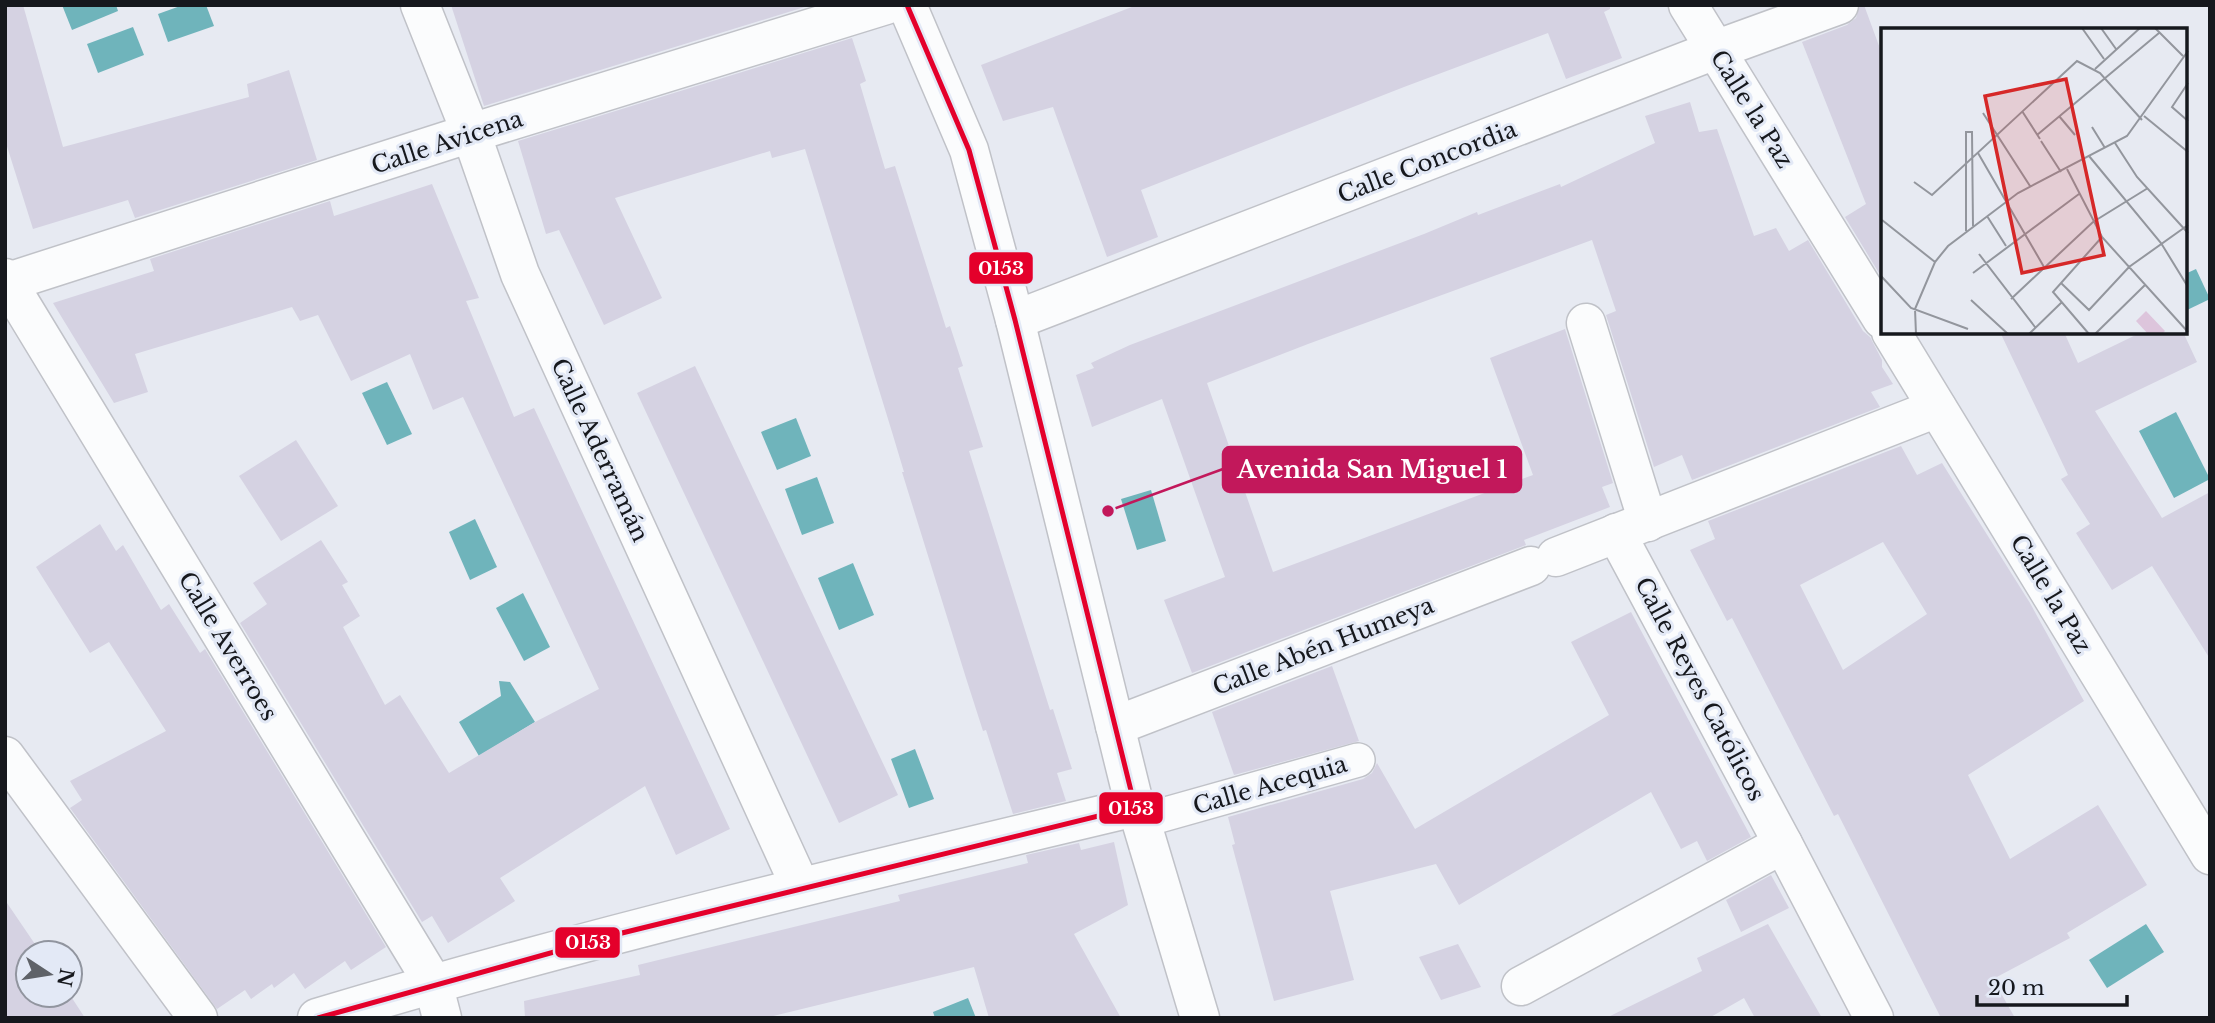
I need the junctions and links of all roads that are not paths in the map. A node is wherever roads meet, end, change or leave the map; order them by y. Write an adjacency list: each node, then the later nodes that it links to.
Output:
1 (420, 5): 7 (street, Calle Aderramán)
2 (886, 5): 7 (street, Calle Avicena)
3 (907, 5): 10 (street)
4 (1688, 5): 6 (street, Calle la Paz)
5 (1839, 5): 6 (street, Calle Concordia)
6 (1716, 50): 9 (street, Calle la Paz); 10 (street, Calle Concordia)
7 (471, 134): 8 (street, Calle Avicena); 21 (street, Calle Aderramán)
8 (7, 280): 23 (street, Calle Averroes)
9 (1881, 317)
10 (1015, 320): 15 (street)
11 (1586, 323): 14 (street, Calle Reyes Católicos)
12 (1892, 334): 13 (street, Calle la Paz)
13 (1937, 408): 14 (street, Calle Abén Humeya); 20 (street, Calle la Paz)
14 (1632, 528): 15 (street, Calle Abén Humeya); 19 (street, Calle Reyes Católicos)
15 (1115, 726): 18 (street)
16 (5, 756): 24 (street)
17 (1358, 760): 18 (street, Calle Acequia)
18 (1138, 814): 21 (street); 26 (street)
19 (1783, 844): 22 (street); 27 (street, Calle Reyes Católicos)
20 (2210, 855)
21 (800, 886): 23 (street)
22 (1521, 986)
23 (438, 1000): 25 (street)
24 (198, 1018)
25 (317, 1018)
26 (1200, 1018)
27 (1874, 1018)

